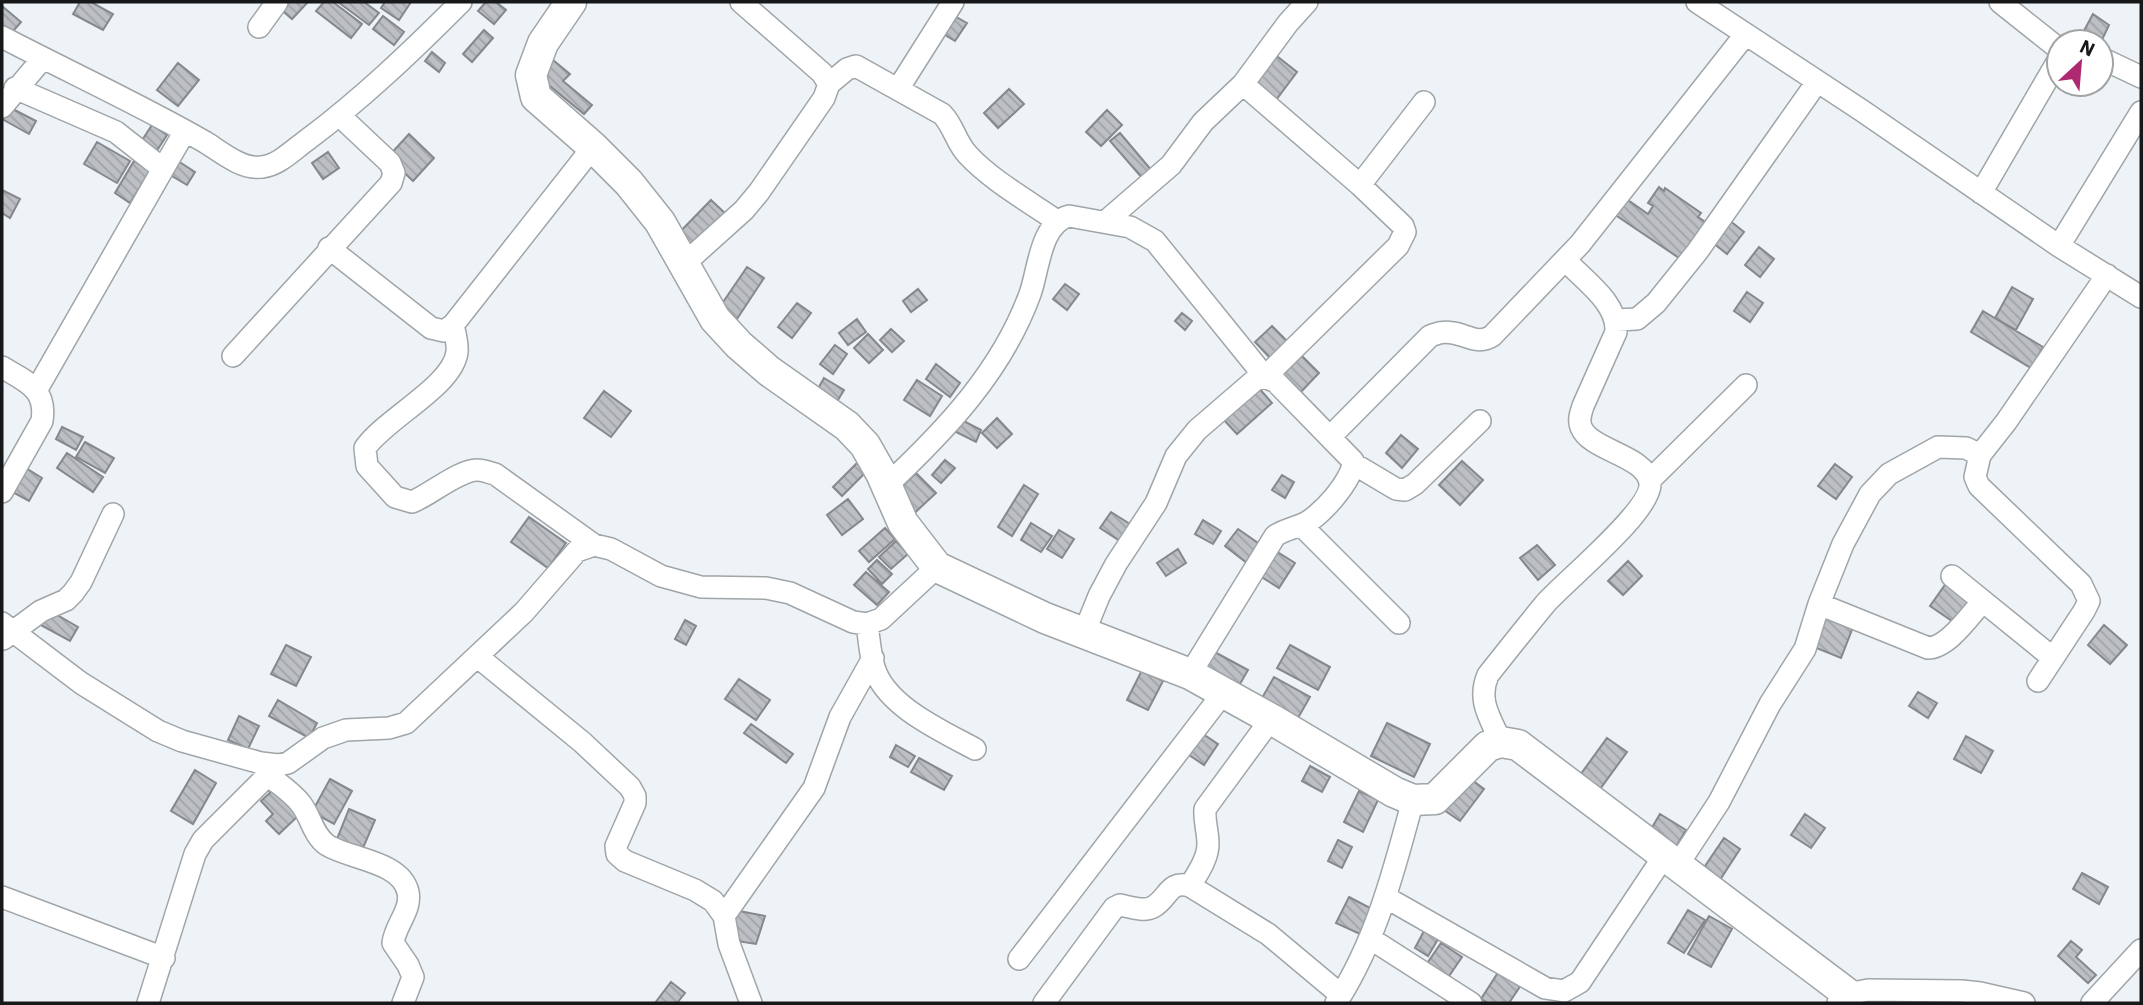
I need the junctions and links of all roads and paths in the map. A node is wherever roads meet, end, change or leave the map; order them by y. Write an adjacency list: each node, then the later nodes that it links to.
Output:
1 (277, 2): 9 (street)
2 (461, 2): 24 (street)
3 (571, 2): 27 (street)
4 (741, 2): 18 (street)
5 (953, 2): 21 (street)
6 (1307, 2): 19 (street)
7 (1697, 2): 10 (street)
8 (2000, 2): 12 (street)
9 (259, 27)
10 (1745, 35): 16 (street); 35 (street)
11 (2, 37): 13 (street)
12 (2045, 38)
13 (43, 58): 20 (street); 26 (street)
14 (2115, 65): 15 (street)
15 (2141, 78)
16 (1818, 82): 30 (street); 39 (street)
17 (2045, 83): 30 (street)
18 (829, 84): 21 (street); 36 (street)
19 (1243, 84): 29 (street); 32 (street)
20 (16, 88): 23 (street); 28 (street)
21 (898, 89): 31 (street)
22 (1424, 102): 29 (street)
23 (2, 107)
24 (340, 116): 26 (street); 34 (street)
25 (2138, 123): 33 (street)
26 (185, 131): 28 (street)
27 (593, 146): 36 (street); 40 (street)
28 (163, 169): 45 (street)
29 (1360, 185): 43 (street)
30 (1981, 193): 33 (street)
31 (1056, 221): 32 (street); 51 (street)
32 (1104, 222): 43 (street)
33 (2059, 246): 37 (street)
34 (329, 248): 40 (street); 41 (street)
35 (1565, 260): 39 (street); 47 (street)
36 (684, 264): 51 (street)
37 (2106, 275): 38 (street); 48 (street)
38 (2141, 297)
39 (1616, 320): 50 (street)
40 (453, 325): 55 (street)
41 (233, 356)
42 (2, 368): 45 (street)
43 (1265, 377): 47 (street); 63 (street)
44 (1746, 385): 50 (street)
45 (37, 389): 52 (street)
46 (1480, 421): 49 (street)
47 (1331, 437): 49 (street)
48 (1980, 455): 59 (street); 66 (street)
49 (1354, 464): 54 (street)
50 (1650, 480): 71 (street)
51 (886, 486): 56 (street)
52 (2, 492)
53 (113, 514): 62 (street)
54 (1301, 525): 60 (street); 67 (street)
55 (594, 545): 61 (street); 64 (street)
56 (937, 567): 61 (street); 63 (street)
57 (1952, 576): 58 (street)
58 (1983, 601): 59 (street); 66 (street)
59 (1819, 604): 75 (street)
60 (1399, 623)
61 (867, 624): 65 (street)
62 (5, 632): 73 (street)
63 (1084, 633): 67 (street)
64 (478, 657): 73 (street); 79 (street)
65 (873, 658): 72 (street); 79 (street)
66 (2053, 658): 68 (street)
67 (1190, 674): 69 (street)
68 (2038, 681)
69 (1224, 692): 70 (street); 83 (street)
70 (1271, 719): 74 (street); 76 (street)
71 (1501, 742): 74 (street); 75 (street)
72 (975, 749)
73 (273, 770): 82 (street); 87 (street)
74 (1413, 800): 78 (street)
75 (1671, 861): 78 (street); 85 (street)
76 (1190, 886): 84 (street); 89 (street)
77 (2, 897): 82 (street)
78 (1387, 898): 80 (street)
79 (724, 916): 88 (street)
80 (1371, 939): 84 (street); 90 (street)
81 (2141, 950): 92 (street)
82 (164, 958): 86 (street)
83 (1019, 959)
84 (1339, 999)
85 (1843, 999): 91 (street)
86 (148, 1003)
87 (403, 1003)
88 (751, 1003)
89 (1044, 1003)
90 (1471, 1003)
91 (2024, 1003)
92 (2092, 1003)

